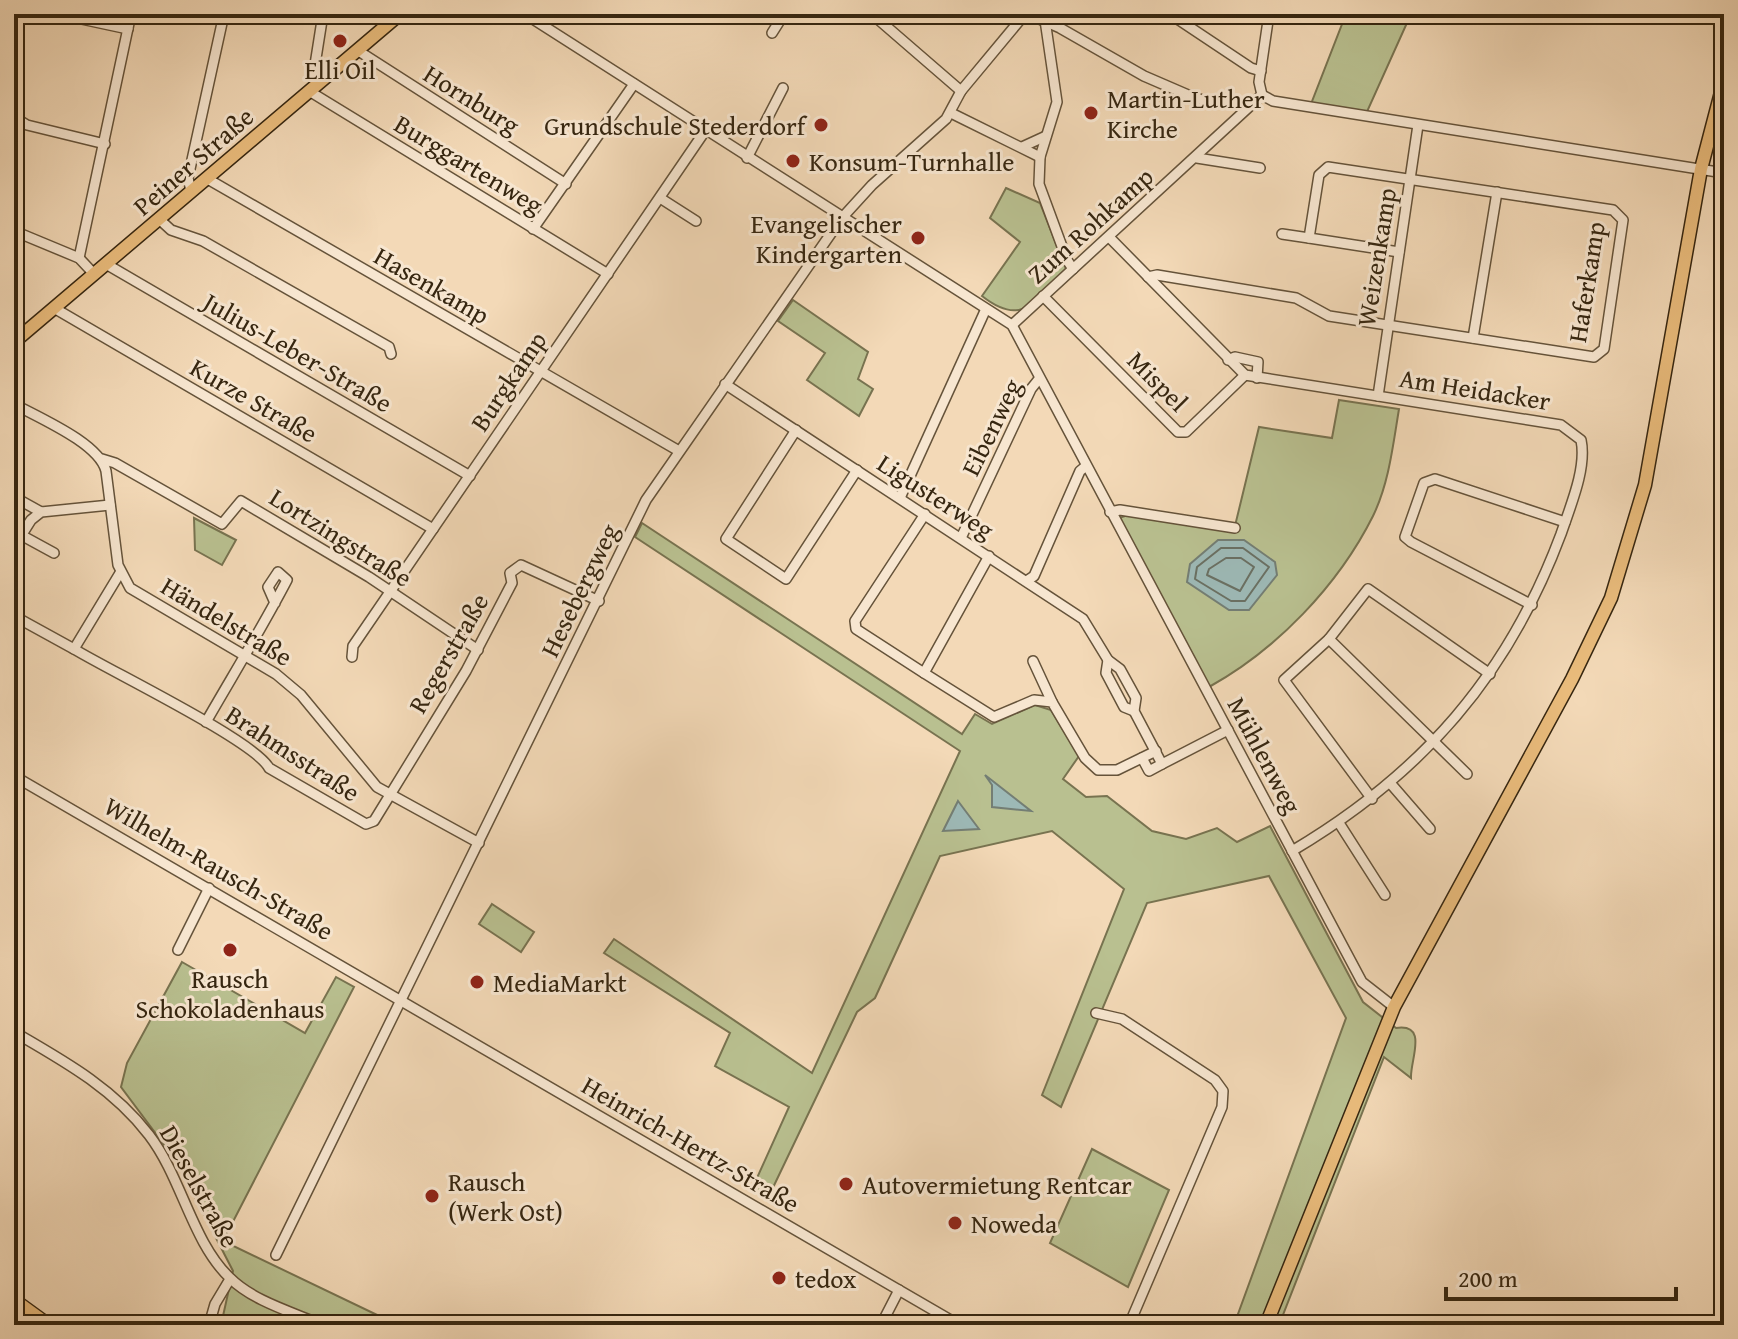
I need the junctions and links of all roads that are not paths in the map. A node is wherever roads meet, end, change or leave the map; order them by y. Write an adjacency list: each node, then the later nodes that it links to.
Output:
1 (131, 14): 13 (street)
2 (224, 14): 40 (street)
3 (323, 14): 19 (street)
4 (400, 14): 15 (main road, Peiner Straße)
5 (525, 14): 18 (street)
6 (784, 14): 14 (street)
7 (872, 14): 21 (street)
8 (1031, 14): 12 (street); 21 (street, Hesebergweg)
9 (1170, 14): 16 (street)
10 (1269, 14): 16 (street)
11 (72, 17): 13 (street)
12 (1045, 20): 23 (street); 28 (street)
13 (128, 29): 29 (street)
14 (772, 33)
15 (357, 50): 19 (main road, Peiner Straße); 39 (street, Hornburg)
16 (1261, 71): 22 (street)
17 (1724, 81): 35 (main road)
18 (634, 84): 27 (street); 39 (street)
19 (313, 87): 37 (main road, Peiner Straße); 46 (street, Burggartenweg)
20 (783, 88): 32 (street)
21 (961, 91): 24 (street, Hesebergweg)
22 (1262, 95): 23 (street, Zum Rohkamp); 26 (street)
23 (1253, 105): 33 (street, Zum Rohkamp)
24 (951, 113): 30 (street); 44 (street, Hesebergweg)
25 (14, 117): 29 (street)
26 (1418, 125): 35 (street); 38 (street, Weizenkamp)
27 (705, 131): 32 (street); 42 (street, Burgkamp)
28 (1046, 136): 30 (street); 31 (street)
29 (105, 144): 52 (street)
30 (1022, 147): 31 (street)
31 (1040, 157): 54 (street)
32 (747, 158): 44 (street)
33 (1197, 158): 34 (street); 49 (street, Zum Rohkamp)
34 (1260, 168)
35 (1701, 169): 36 (street); 129 (main road)
36 (1724, 173)
37 (206, 178): 40 (main road, Peiner Straße); 67 (street, Hasenkamp)
38 (1410, 179): 41 (street, Haferkamp); 50 (street, Haferkamp); 51 (street, Weizenkamp)
39 (566, 184): 46 (street)
40 (191, 191): 43 (main road, Peiner Straße)
41 (1497, 192): 63 (street); 63 (street, Haferkamp)
42 (660, 198): 45 (street); 56 (street, Burgkamp)
43 (159, 219): 53 (main road, Peiner Straße); 65 (street)
44 (841, 219): 60 (street); 71 (street, Hesebergweg)
45 (696, 221)
46 (533, 229): 56 (street, Burggartenweg)
47 (14, 231): 52 (street)
48 (1282, 234): 50 (street)
49 (1109, 237): 54 (street, Zum Rohkamp); 57 (street, Am Heidacker)
50 (1309, 238): 51 (street)
51 (1399, 252): 62 (street, Weizenkamp)
52 (79, 258): 55 (street)
53 (106, 264): 55 (main road, Peiner Straße); 79 (street, Julius-Leber-Straße)
54 (1073, 269): 58 (street, Zum Rohkamp)
55 (94, 274): 59 (main road, Peiner Straße)
56 (608, 274): 67 (street, Burgkamp)
57 (1148, 277): 62 (street, Haferkamp); 66 (street, Am Heidacker)
58 (1043, 296): 61 (street, Zum Rohkamp); 68 (street, Mispel)
59 (54, 308): 64 (main road, Peiner Straße); 88 (street, Kurze Straße)
60 (985, 311): 61 (street); 81 (street)
61 (1012, 325): 70 (street, Mühlenweg)
62 (1387, 325): 63 (street, Haferkamp); 72 (street, Weizenkamp)
63 (1473, 338)
64 (14, 342)
65 (391, 354)
66 (1228, 360): 68 (street, Am Heidacker); 69 (street, Am Heidacker)
67 (541, 373): 75 (street, Hasenkamp); 79 (street, Burgkamp)
68 (1245, 375): 69 (street, Am Heidacker)
69 (1257, 378): 72 (street, Am Heidacker)
70 (1039, 379): 77 (street, Mühlenweg); 90 (street, Eibenweg)
71 (725, 384): 74 (street, Ligusterweg); 75 (street, Hesebergweg)
72 (1378, 396): 86 (street, Am Heidacker)
73 (14, 404): 76 (street)
74 (796, 430): 78 (street, Ligusterweg); 78 (street)
75 (679, 451): 97 (street, Hesebergweg)
76 (101, 459): 82 (street); 96 (street, Lortzingstraße)
77 (1086, 466): 84 (street, Mühlenweg); 95 (street)
78 (857, 470): 81 (street, Ligusterweg)
79 (470, 476): 88 (street, Burgkamp)
80 (14, 497): 83 (street)
81 (900, 498): 85 (street, Ligusterweg)
82 (110, 505): 83 (street); 94 (street)
83 (41, 512): 89 (street)
84 (1110, 512): 87 (street); 111 (street, Mühlenweg)
85 (925, 514): 90 (street, Ligusterweg); 107 (street)
86 (1565, 522): 99 (street, Am Heidacker); 99 (street)
87 (1235, 528)
88 (433, 529): 96 (street, Burgkamp)
89 (21, 535): 91 (street); 92 (street)
90 (961, 538): 93 (street, Ligusterweg)
91 (14, 547)
92 (54, 553)
93 (989, 556): 95 (street, Ligusterweg); 107 (street)
94 (120, 573): 102 (street); 104 (street, Händelstraße)
95 (1028, 580): 113 (street, Ligusterweg)
96 (390, 591): 103 (street, Lortzingstraße); 105 (street, Burgkamp)
97 (599, 601): 103 (street, Regerstraße); 123 (street, Hesebergweg)
98 (275, 603): 104 (street, Brahmsstraße)
99 (1532, 605): 108 (street, Am Heidacker)
100 (14, 616): 102 (street, Brahmsstraße)
101 (1329, 639): 108 (street); 112 (street); 120 (street)
102 (74, 649): 110 (street, Brahmsstraße)
103 (478, 650): 119 (street, Regerstraße)
104 (244, 655): 110 (street, Brahmsstraße); 119 (street, Händelstraße)
105 (352, 657)
106 (1033, 661): 109 (street)
107 (924, 673): 109 (street)
108 (1490, 674): 112 (street, Am Heidacker)
109 (1052, 702): 114 (street)
110 (206, 722): 119 (street, Brahmsstraße)
111 (1228, 730): 115 (street); 124 (street, Mühlenweg)
112 (1435, 742): 116 (street); 118 (street, Am Heidacker)
113 (1156, 751): 114 (street); 115 (street, Ligusterweg)
114 (1142, 758): 115 (street)
115 (1162, 764)
116 (1467, 774)
117 (14, 776): 125 (street, Wilhelm-Rausch-Straße)
118 (1391, 784): 120 (street, Am Heidacker); 122 (street)
119 (390, 796): 123 (street, Händelstraße)
120 (1372, 799): 121 (street, Am Heidacker)
121 (1339, 823): 124 (street, Am Heidacker); 126 (street)
122 (1430, 829)
123 (479, 843): 128 (street, Hesebergweg)
124 (1292, 851): 129 (street, Mühlenweg)
125 (209, 888): 127 (street); 128 (street, Wilhelm-Rausch-Straße)
126 (1385, 895)
127 (178, 950)
128 (402, 1000): 132 (street, Hesebergweg); 134 (street, Heinrich-Hertz-Straße)
129 (1394, 1007): 144 (main road)
130 (1096, 1013): 143 (street)
131 (14, 1032): 133 (street, Dieselstraße)
132 (276, 1255)
133 (230, 1279): 139 (street); 140 (street)
134 (899, 1290): 141 (street); 142 (street, Heinrich-Hertz-Straße)
135 (14, 1301): 138 (highway)
136 (14, 1321): 137 (highway)
137 (20, 1325)
138 (47, 1325)
139 (209, 1325)
140 (322, 1325)
141 (881, 1325)
142 (959, 1325)
143 (1129, 1325)
144 (1266, 1325)

